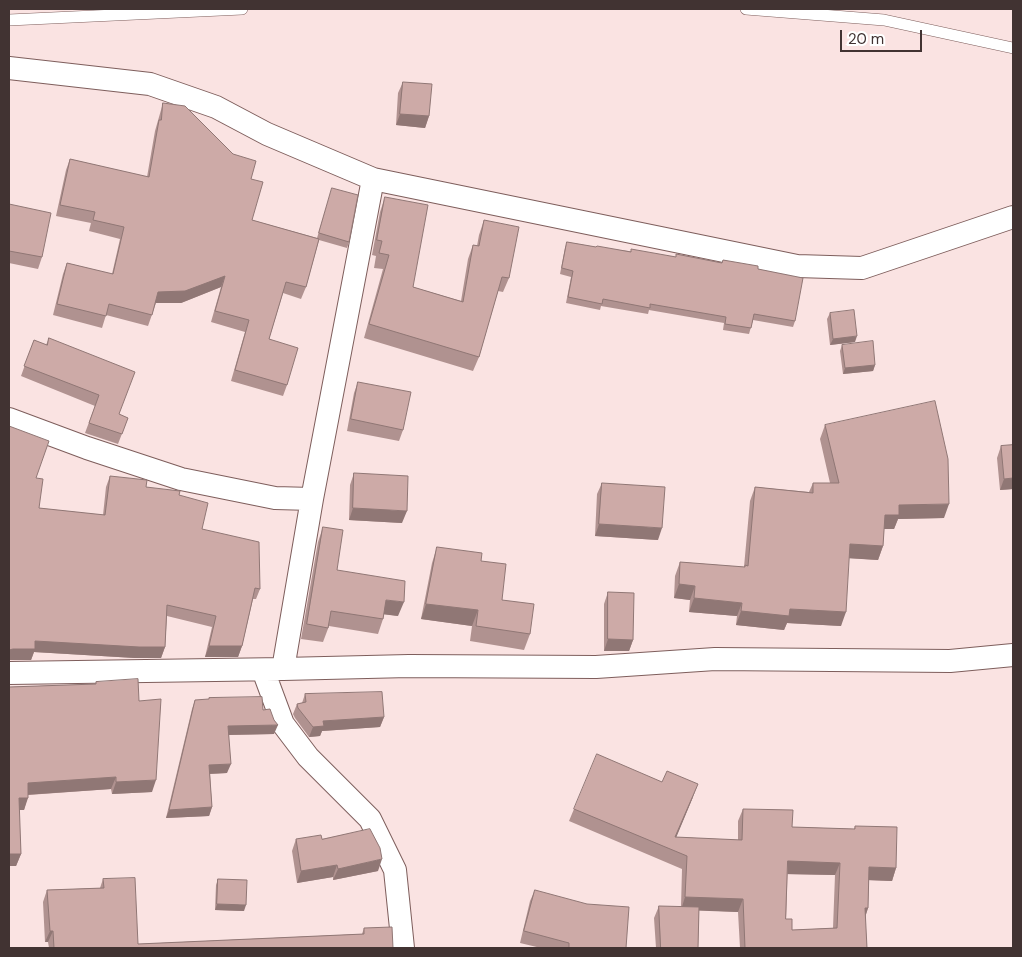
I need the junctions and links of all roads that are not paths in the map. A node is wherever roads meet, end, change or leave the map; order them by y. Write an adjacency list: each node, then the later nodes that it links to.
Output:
1 (242, 9): 3 (lane)
2 (746, 9): 4 (lane)
3 (9, 20)
4 (1013, 48)
5 (9, 68): 6 (street)
6 (373, 179): 7 (street); 9 (street)
7 (1013, 217)
8 (9, 419): 9 (street)
9 (312, 499): 11 (street)
10 (1013, 655): 11 (street)
11 (273, 670): 12 (street); 13 (street)
12 (9, 673)
13 (403, 948)

